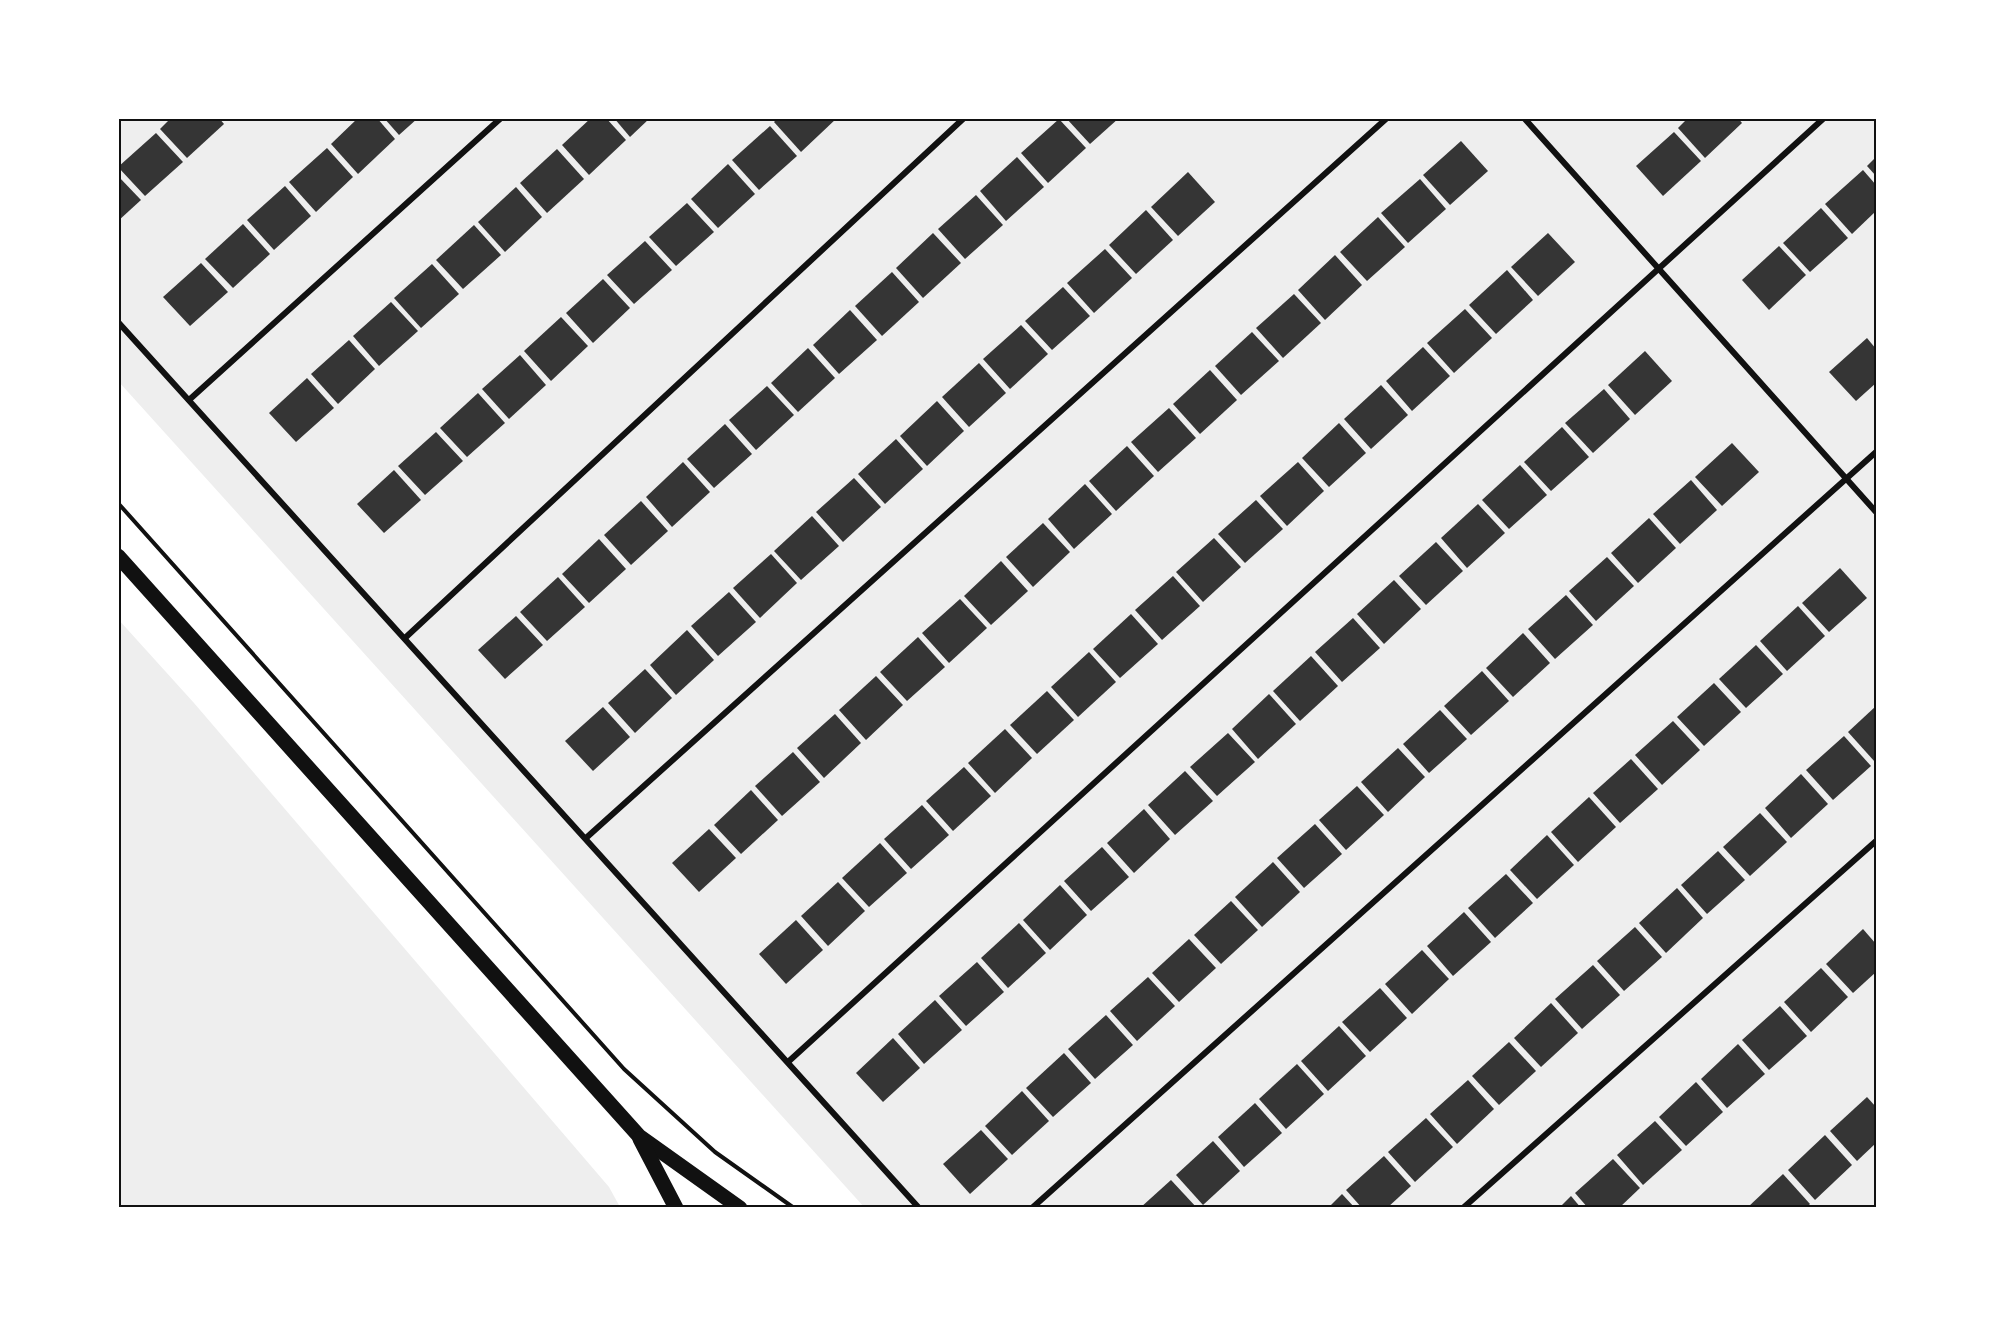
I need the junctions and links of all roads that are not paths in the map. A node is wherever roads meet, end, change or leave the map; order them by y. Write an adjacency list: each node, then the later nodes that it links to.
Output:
1 (501, 118): 8 (street)
2 (964, 118): 13 (street)
3 (1387, 118): 14 (street)
4 (1524, 118): 6 (street)
5 (1824, 118): 6 (street)
6 (1659, 269): 10 (street); 16 (street)
7 (118, 322): 8 (street)
8 (189, 400): 13 (street)
9 (1876, 452): 10 (street)
10 (1847, 479): 11 (street); 21 (street)
11 (1876, 512)
12 (118, 556): 17 (main road)
13 (405, 638): 14 (street)
14 (586, 838): 16 (street)
15 (1876, 841): 22 (street)
16 (788, 1062): 20 (street)
17 (639, 1136): 18 (main road); 19 (main road)
18 (676, 1208)
19 (740, 1208)
20 (920, 1208)
21 (1032, 1208)
22 (1463, 1208)

